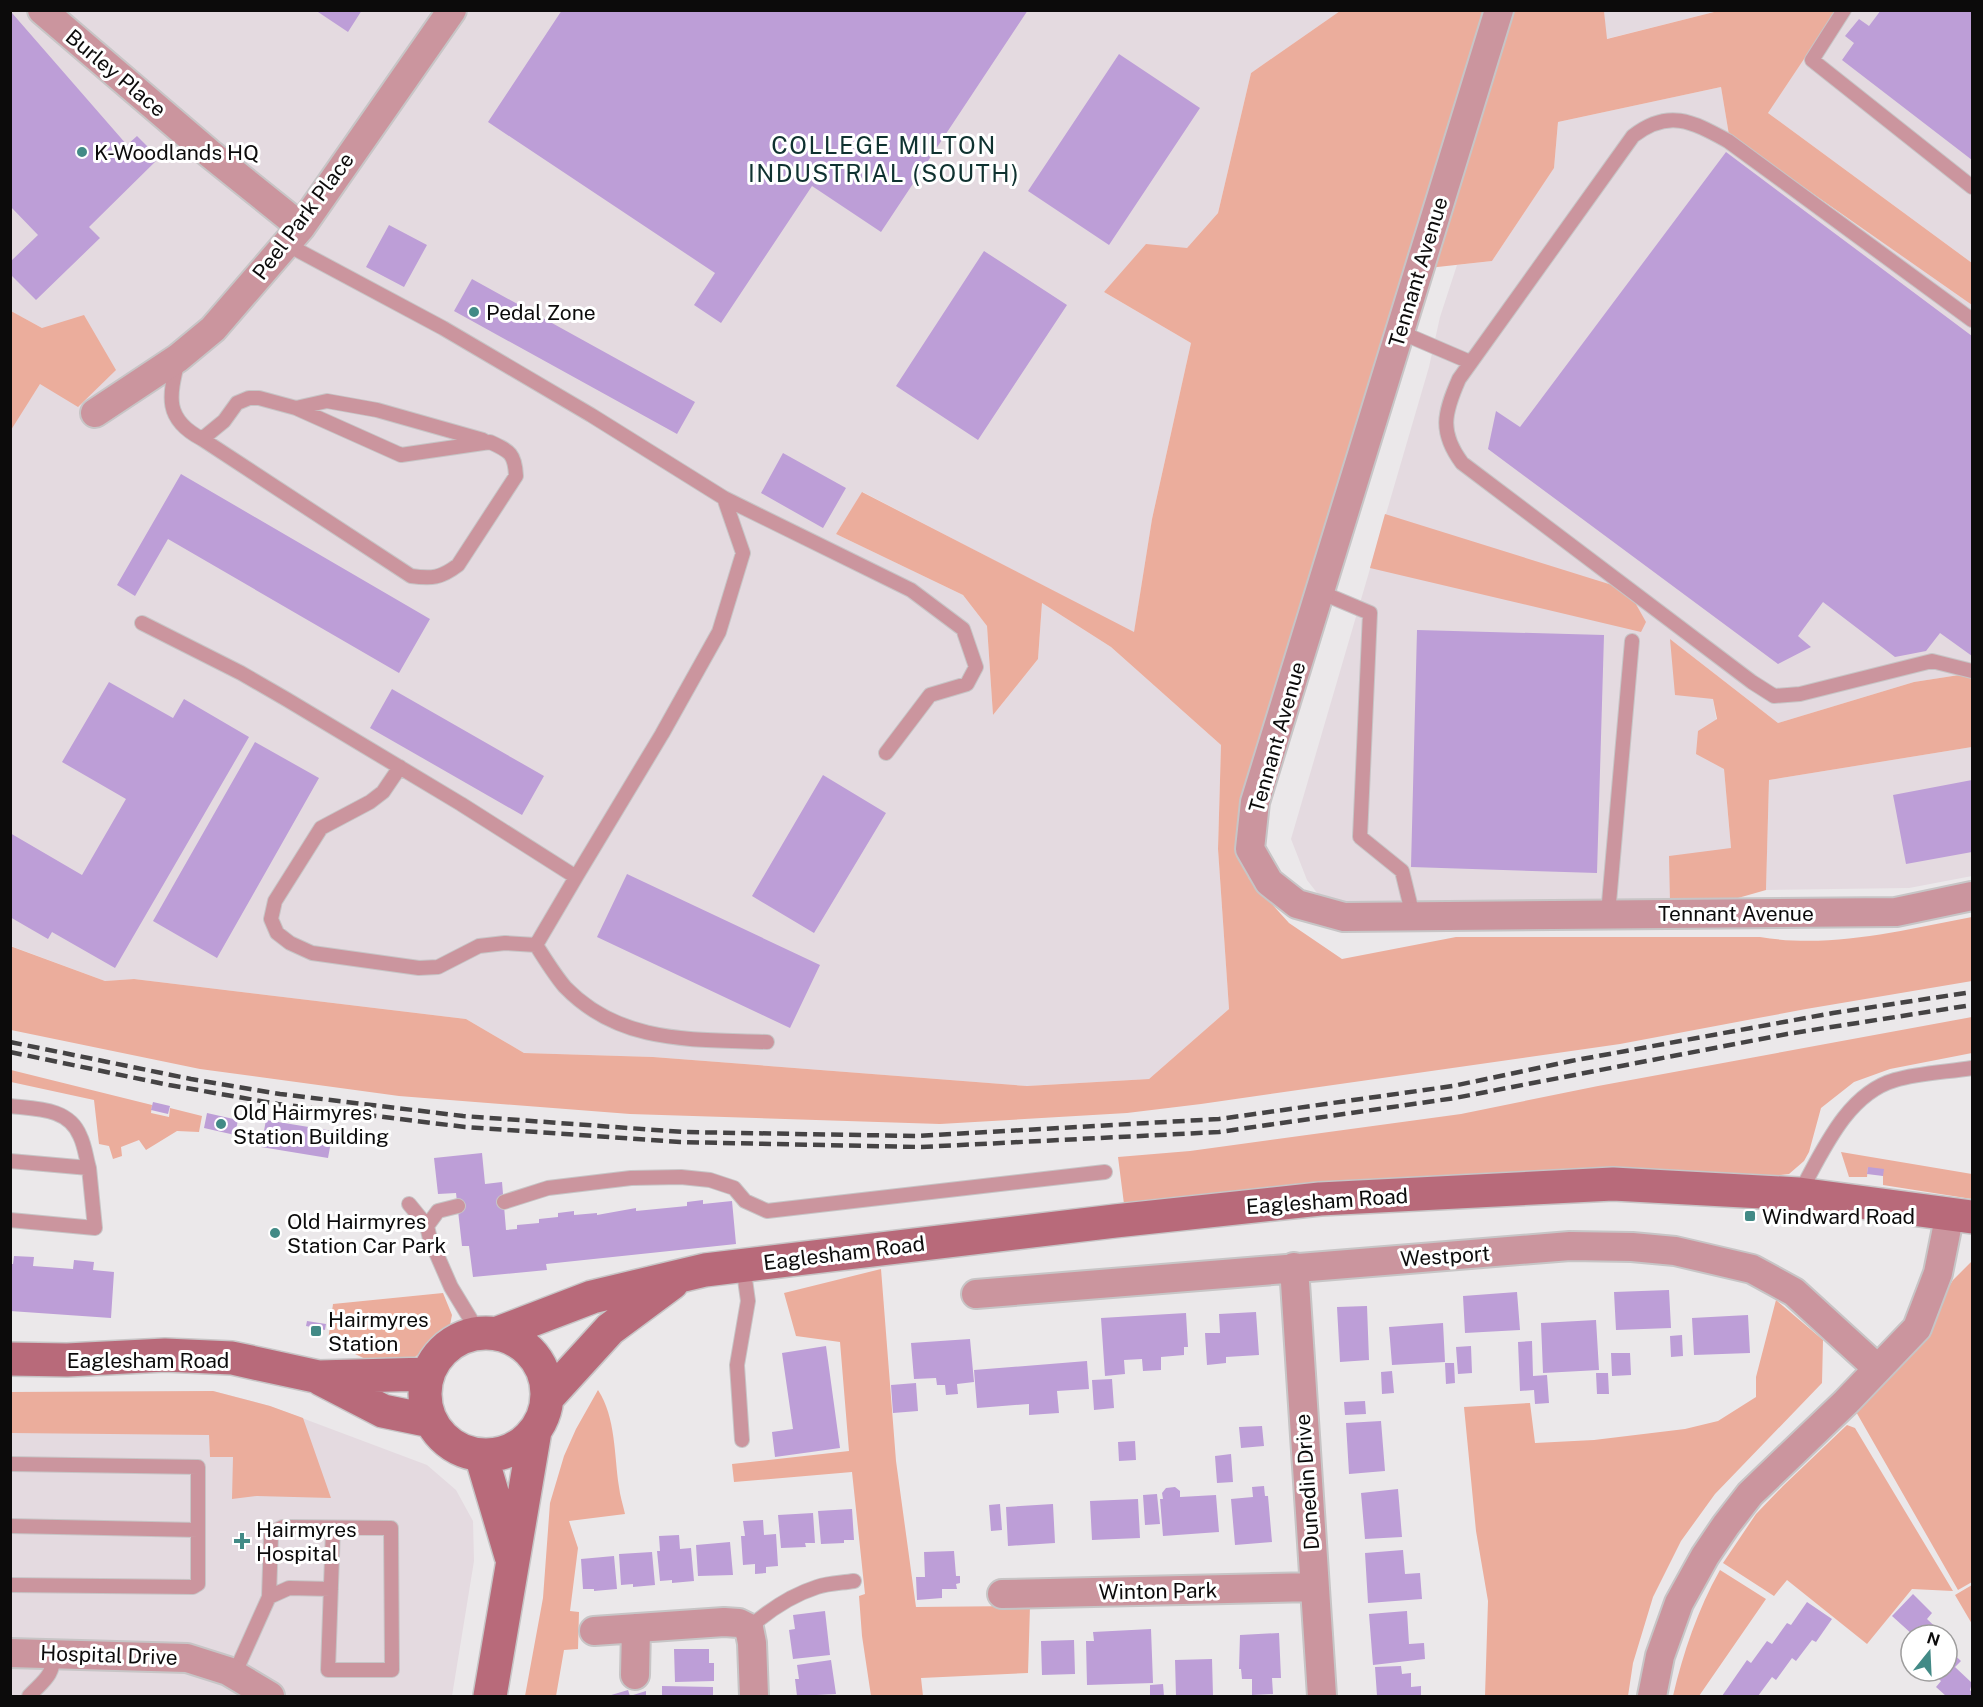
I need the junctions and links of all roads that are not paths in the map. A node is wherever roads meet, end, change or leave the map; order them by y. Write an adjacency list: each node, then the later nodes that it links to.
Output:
1 (42, 10): 6 (street, Burley Place)
2 (452, 10): 6 (street, Peel Park Place)
3 (1499, 10): 8 (street, Tennant Avenue)
4 (1844, 10): 5 (lane)
5 (1972, 187)
6 (294, 235): 9 (street, Peel Park Place); 15 (lane)
7 (1972, 320): 10 (lane)
8 (1400, 332): 10 (lane); 16 (street, Tennant Avenue)
9 (178, 358): 12 (street, Peel Park Place); 13 (lane)
10 (1470, 362): 19 (lane)
11 (296, 408): 13 (lane); 14 (lane); 14 (lane)
12 (95, 413)
13 (202, 439): 14 (lane)
14 (490, 442)
15 (724, 498): 20 (lane); 22 (lane)
16 (1320, 592): 25 (lane); 25 (street, Tennant Avenue)
17 (142, 623): 21 (lane)
18 (1632, 641): 24 (lane)
19 (1972, 670)
20 (886, 753)
21 (400, 767): 22 (lane); 26 (lane)
22 (576, 878): 26 (lane)
23 (1972, 896): 24 (street, Tennant Avenue)
24 (1608, 914): 25 (street, Tennant Avenue)
25 (1413, 916)
26 (536, 945): 27 (lane)
27 (768, 1042)
28 (1972, 1068): 33 (lane)
29 (10, 1106): 31 (lane)
30 (10, 1161): 31 (lane)
31 (89, 1168): 38 (lane)
32 (1106, 1172): 34 (lane)
33 (1799, 1194): 37 (main road, Eaglesham Road); 40 (main road, Eaglesham Road)
34 (504, 1202)
35 (409, 1204): 39 (lane)
36 (458, 1206): 39 (lane)
37 (1961, 1215): 46 (street)
38 (10, 1220)
39 (428, 1226): 44 (lane)
40 (743, 1265): 42 (main road, Eaglesham Road); 52 (lane)
41 (1293, 1267): 43 (street, Westport); 46 (street, Westport); 61 (street, Dunedin Drive)
42 (683, 1275): 44 (main road, Eaglesham Road); 49 (main road, Eaglesham Road)
43 (976, 1294)
44 (489, 1333): 47 (main road); 49 (main road)
45 (10, 1359): 48 (main road, Eaglesham Road)
46 (1877, 1368): 77 (street)
47 (428, 1374): 48 (main road, Eaglesham Road); 50 (main road)
48 (319, 1377): 50 (main road, Eaglesham Road)
49 (548, 1397): 51 (main road)
50 (431, 1421): 53 (main road)
51 (535, 1431): 53 (main road); 58 (main road)
52 (742, 1440)
53 (481, 1455): 58 (main road)
54 (10, 1464): 57 (lane)
55 (10, 1526): 57 (lane)
56 (333, 1528): 62 (lane); 62 (lane); 64 (lane)
57 (198, 1530): 60 (lane)
58 (513, 1563): 74 (main road)
59 (854, 1581): 66 (lane)
60 (10, 1585)
61 (1314, 1587): 63 (street, Winton Park); 76 (street, Dunedin Drive)
62 (331, 1589): 64 (lane)
63 (1002, 1594)
64 (269, 1597): 70 (lane)
65 (636, 1628): 66 (street); 67 (street); 71 (street)
66 (749, 1628): 75 (street)
67 (594, 1631)
68 (10, 1653): 69 (street, Hospital Drive)
69 (54, 1653): 70 (street, Hospital Drive); 72 (lane)
70 (234, 1675): 73 (street, Hospital Drive)
71 (635, 1675)
72 (29, 1696)
73 (270, 1696)
74 (490, 1696)
75 (754, 1696)
76 (1322, 1696)
77 (1652, 1696)

